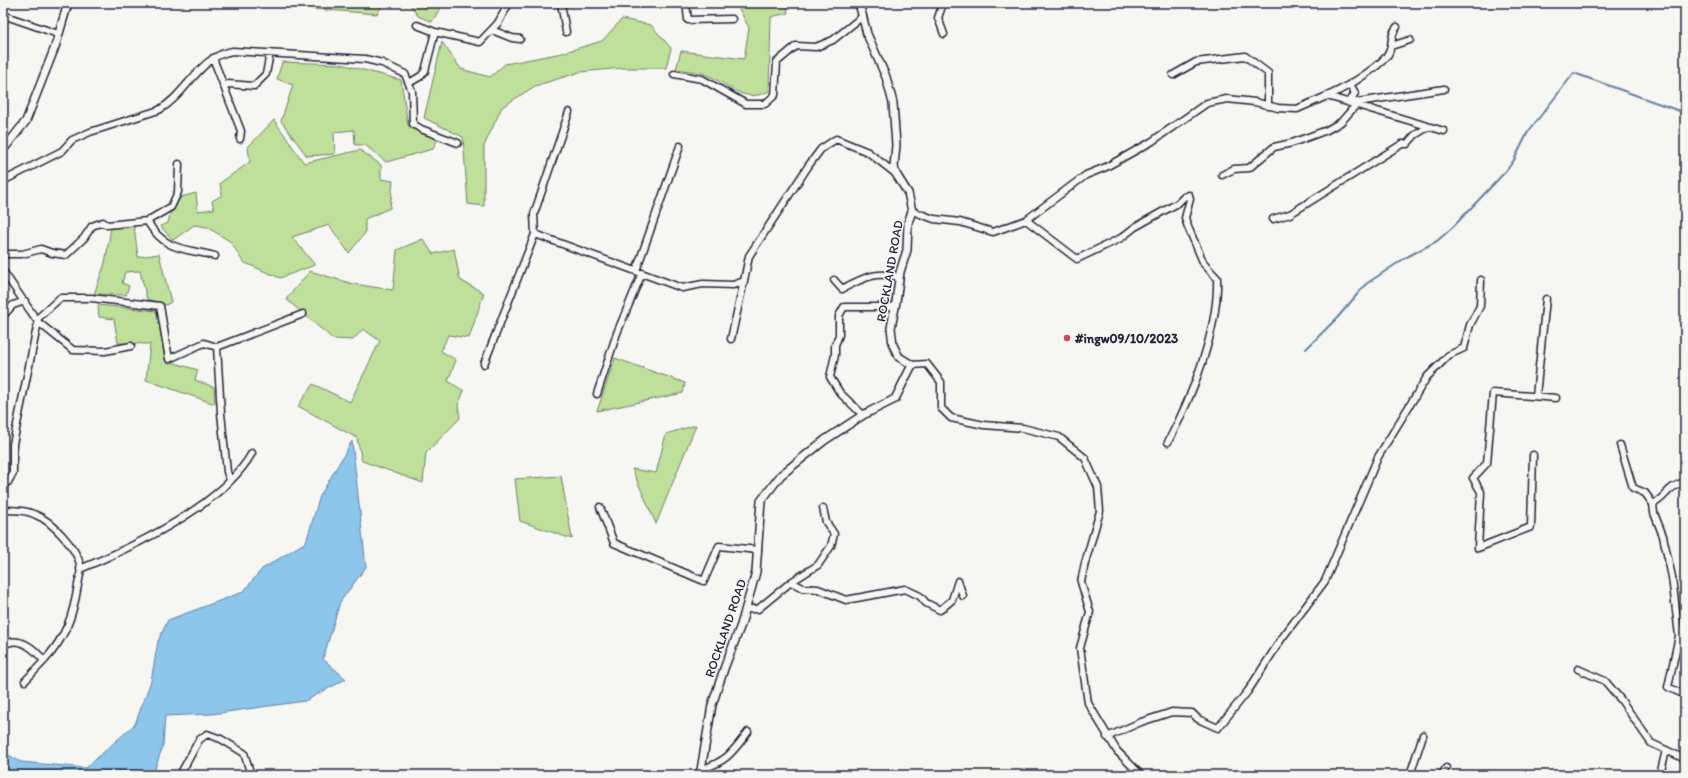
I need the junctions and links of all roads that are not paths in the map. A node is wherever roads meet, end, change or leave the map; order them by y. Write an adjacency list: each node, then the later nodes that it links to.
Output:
1 (68, 3): 15 (street)
2 (509, 3): 12 (street)
3 (561, 3): 14 (street)
4 (686, 3): 9 (street)
5 (859, 3): 8 (street, ROCKLAND ROAD)
6 (943, 3): 16 (street)
7 (3, 15): 15 (street)
8 (863, 16): 22 (street); 40 (street, ROCKLAND ROAD)
9 (732, 19)
10 (417, 25): 13 (street)
11 (1397, 27): 19 (street)
12 (492, 30): 13 (street); 17 (street)
13 (435, 32): 24 (street)
14 (566, 32)
15 (58, 34): 38 (street)
16 (944, 34)
17 (520, 39)
18 (1410, 40): 19 (street)
19 (1391, 46): 25 (street)
20 (270, 53): 21 (street); 24 (street); 26 (street)
21 (213, 58): 26 (street); 42 (street)
22 (674, 74)
23 (1173, 75): 31 (street)
24 (409, 83): 36 (street)
25 (1350, 84): 28 (street); 29 (street)
26 (224, 86): 35 (street)
27 (1444, 89): 29 (street)
28 (1327, 96): 29 (street); 31 (street)
29 (1349, 103): 30 (street)
30 (1356, 105): 33 (street); 41 (street)
31 (1268, 106): 45 (street)
32 (569, 112): 47 (street)
33 (1428, 127): 34 (street); 44 (street)
34 (1444, 131)
35 (240, 139)
36 (458, 143)
37 (680, 146): 51 (street)
38 (3, 150)
39 (179, 164): 46 (street)
40 (896, 174): 43 (street, ROCKLAND ROAD); 55 (street)
41 (1222, 176)
42 (3, 181)
43 (912, 211): 45 (street); 52 (street, ROCKLAND ROAD)
44 (1273, 219)
45 (1026, 220): 70 (street)
46 (147, 221): 48 (street); 49 (street)
47 (535, 234): 47 (street); 51 (street)
48 (3, 254)
49 (215, 256)
50 (3, 271): 57 (street)
51 (639, 272): 55 (street); 66 (street)
52 (899, 277): 53 (street); 58 (street, ROCKLAND ROAD)
53 (834, 280)
54 (1481, 280): 93 (street)
55 (744, 281): 62 (street)
56 (1546, 299): 67 (street)
57 (25, 301): 60 (street); 61 (street)
58 (895, 307): 65 (street, ROCKLAND ROAD); 69 (street)
59 (303, 314): 64 (street)
60 (3, 316)
61 (38, 320): 63 (street); 64 (street); 76 (street)
62 (731, 339)
63 (131, 346)
64 (218, 348): 74 (street)
65 (912, 365): 69 (street, ROCKLAND ROAD); 93 (street)
66 (597, 394)
67 (1536, 396): 68 (street); 73 (street)
68 (1556, 398)
69 (863, 416): 81 (street, ROCKLAND ROAD)
70 (1168, 442)
71 (1620, 445): 77 (street)
72 (252, 453): 74 (street)
73 (1533, 455)
74 (230, 480): 82 (street)
75 (1685, 482): 77 (street)
76 (3, 484)
77 (1653, 504): 90 (street)
78 (600, 507): 81 (street)
79 (823, 508): 83 (street)
80 (3, 510): 82 (street)
81 (758, 550): 85 (street, ROCKLAND ROAD)
82 (80, 569): 87 (street)
83 (791, 582): 84 (street); 85 (street)
84 (963, 596)
85 (746, 609): 97 (street, ROCKLAND ROAD)
86 (3, 646): 87 (street)
87 (44, 661): 89 (street)
88 (1578, 669): 94 (street)
89 (25, 680)
90 (1685, 695)
91 (748, 732): 97 (street)
92 (1423, 735): 101 (street)
93 (1107, 737): 100 (street)
94 (1666, 750): 95 (street); 103 (street)
95 (1685, 759)
96 (1446, 768): 102 (street)
97 (700, 773)
98 (180, 775): 99 (street)
99 (251, 775)
100 (1141, 775)
101 (1410, 775)
102 (1442, 775)
103 (1660, 775)

